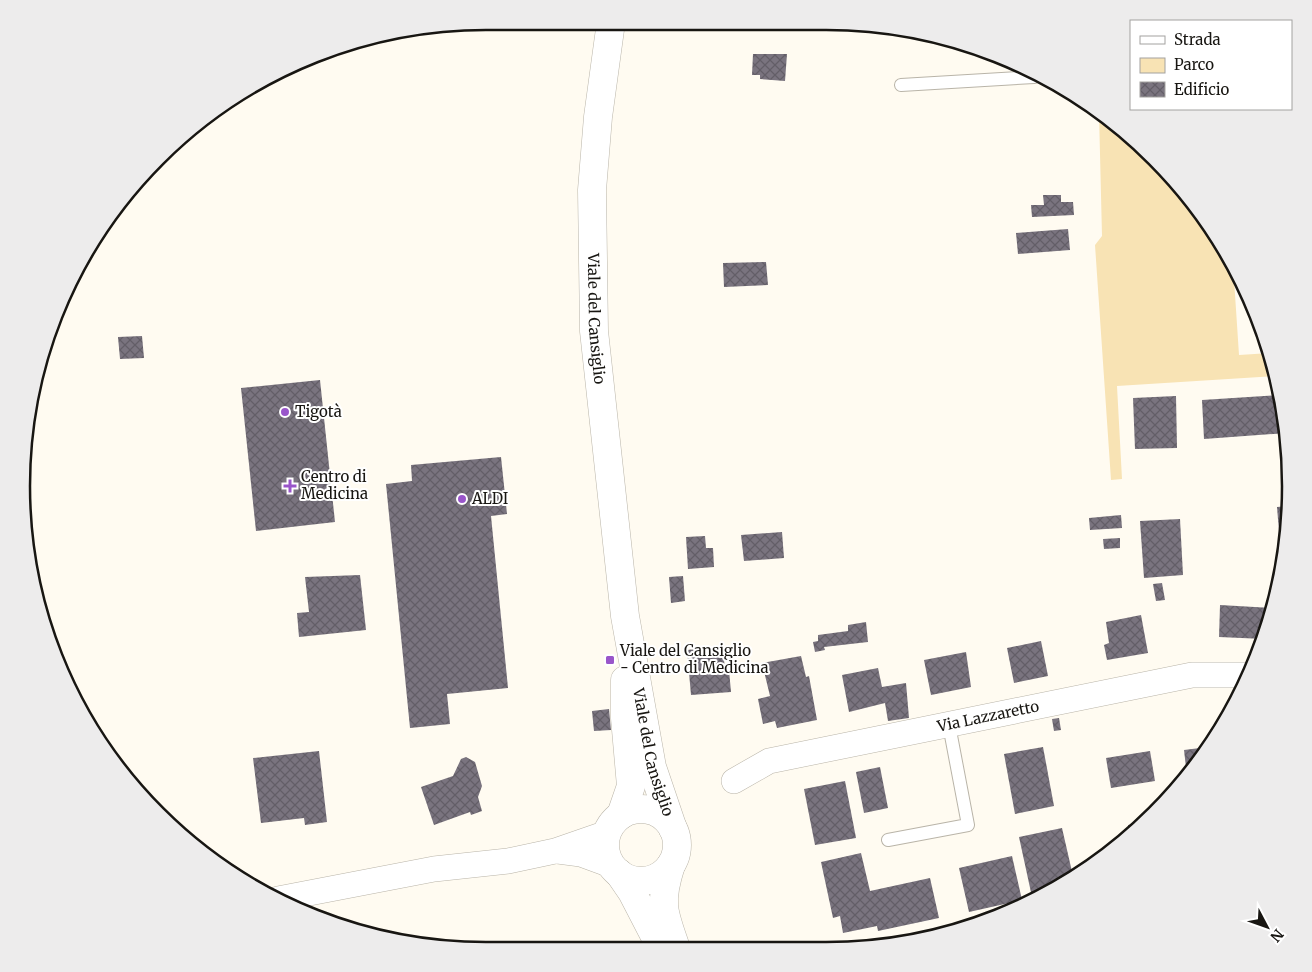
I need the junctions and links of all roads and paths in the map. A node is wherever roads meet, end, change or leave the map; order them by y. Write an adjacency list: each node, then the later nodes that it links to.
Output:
1 (610, 30): 4 (main road, Viale del Cansiglio)
2 (1029, 77): 3 (lane)
3 (901, 85)
4 (625, 616): 8 (main road, Viale del Cansiglio); 9 (main road, Viale del Cansiglio)
5 (1239, 679): 6 (street, Via Lazzaretto)
6 (948, 725): 7 (street, Via Lazzaretto); 10 (lane)
7 (734, 781)
8 (614, 824): 9 (main road); 11 (street); 13 (main road)
9 (673, 829): 12 (main road)
10 (888, 840)
11 (555, 851): 13 (street); 14 (street)
12 (671, 864): 13 (main road); 16 (main road)
13 (615, 869): 15 (main road)
14 (289, 897)
15 (657, 942)
16 (674, 942)

